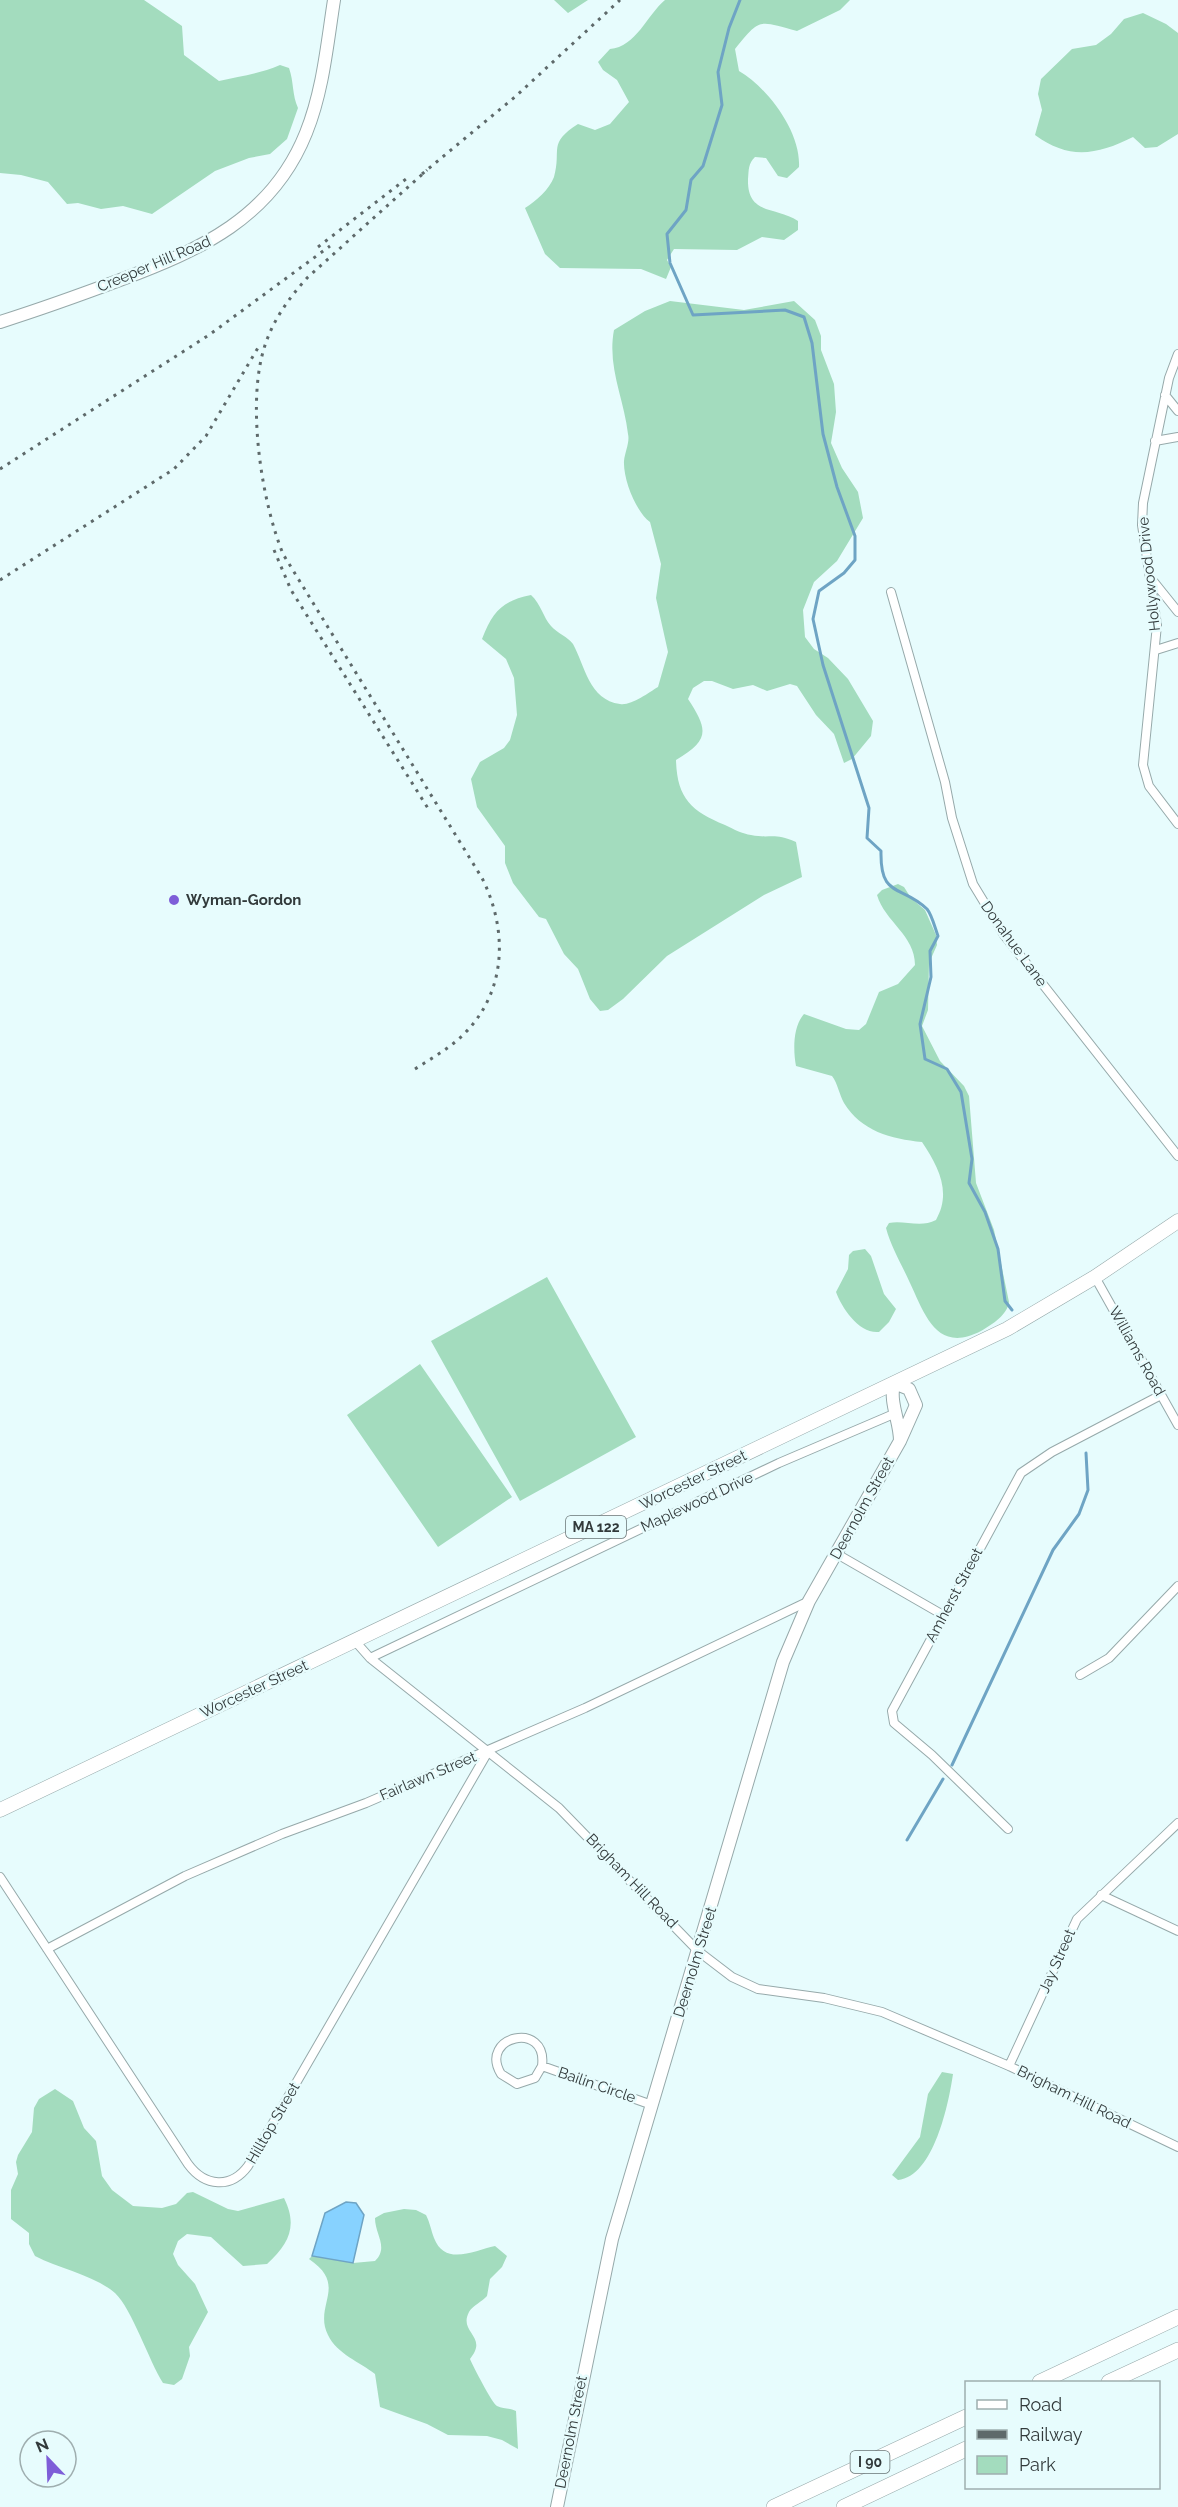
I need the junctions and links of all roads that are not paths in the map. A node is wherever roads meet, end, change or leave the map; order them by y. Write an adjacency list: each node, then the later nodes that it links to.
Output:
1 (334, 0): 2 (street, Creeper Hill Road)
2 (0, 322)
3 (1178, 354): 4 (street, Hollywood Drive)
4 (1165, 395): 5 (street); 7 (street, Hollywood Drive)
5 (1178, 411)
6 (1178, 437): 7 (street)
7 (1155, 441): 8 (street, Hollywood Drive)
8 (1152, 579): 10 (street); 12 (street, Hollywood Drive)
9 (891, 592): 14 (street, Donahue Lane)
10 (1178, 612)
11 (1178, 643): 12 (street)
12 (1156, 650): 13 (street, Hollywood Drive)
13 (1178, 824)
14 (1178, 1156)
15 (1178, 1221): 16 (main road, Worcester Street / MA 122)
16 (1095, 1277): 17 (main road, Worcester Street / MA 122); 18 (street, Williams Road)
17 (894, 1383): 19 (street, Deernolm Street); 21 (street, Deernolm Street); 26 (main road, Worcester Street / MA 122)
18 (1161, 1395): 20 (street, Williams Road); 25 (street, Amherst Street)
19 (896, 1413): 21 (street, Deernolm Street); 27 (street, Maplewood Drive)
20 (1178, 1425)
21 (900, 1441): 22 (street, Deernolm Street)
22 (837, 1554): 24 (street, Deernolm Street); 25 (street)
23 (1178, 1586): 28 (street)
24 (809, 1601): 29 (street, Fairlawn Street); 37 (street, Deernolm Street)
25 (943, 1615): 32 (street, Amherst Street)
26 (355, 1641): 27 (street, Brigham Hill Road); 30 (main road, Worcester Street / MA 122)
27 (370, 1658): 29 (street, Brigham Hill Road)
28 (1080, 1675)
29 (489, 1750): 36 (street, Fairlawn Street); 36 (street, Hilltop Street); 37 (street, Brigham Hill Road)
30 (0, 1810)
31 (1178, 1822): 34 (street, Jay Street)
32 (1008, 1829)
33 (0, 1877): 36 (street, Hilltop Street)
34 (1101, 1895): 35 (street); 39 (street, Jay Street)
35 (1178, 1931)
36 (47, 1949)
37 (699, 1951): 39 (street, Brigham Hill Road); 40 (street, Deernolm Street)
38 (542, 2066): 38 (street, Bailin Circle); 40 (street, Bailin Circle)
39 (1009, 2066): 41 (street, Brigham Hill Road)
40 (652, 2105): 48 (street, Deernolm Street)
41 (1178, 2147)
42 (1178, 2317): 44 (highway)
43 (1178, 2350): 45 (highway)
44 (1042, 2381)
45 (1111, 2381)
46 (965, 2417): 49 (highway, I 90)
47 (965, 2449): 50 (highway, I 90)
48 (557, 2507)
49 (774, 2507)
50 (844, 2507)

